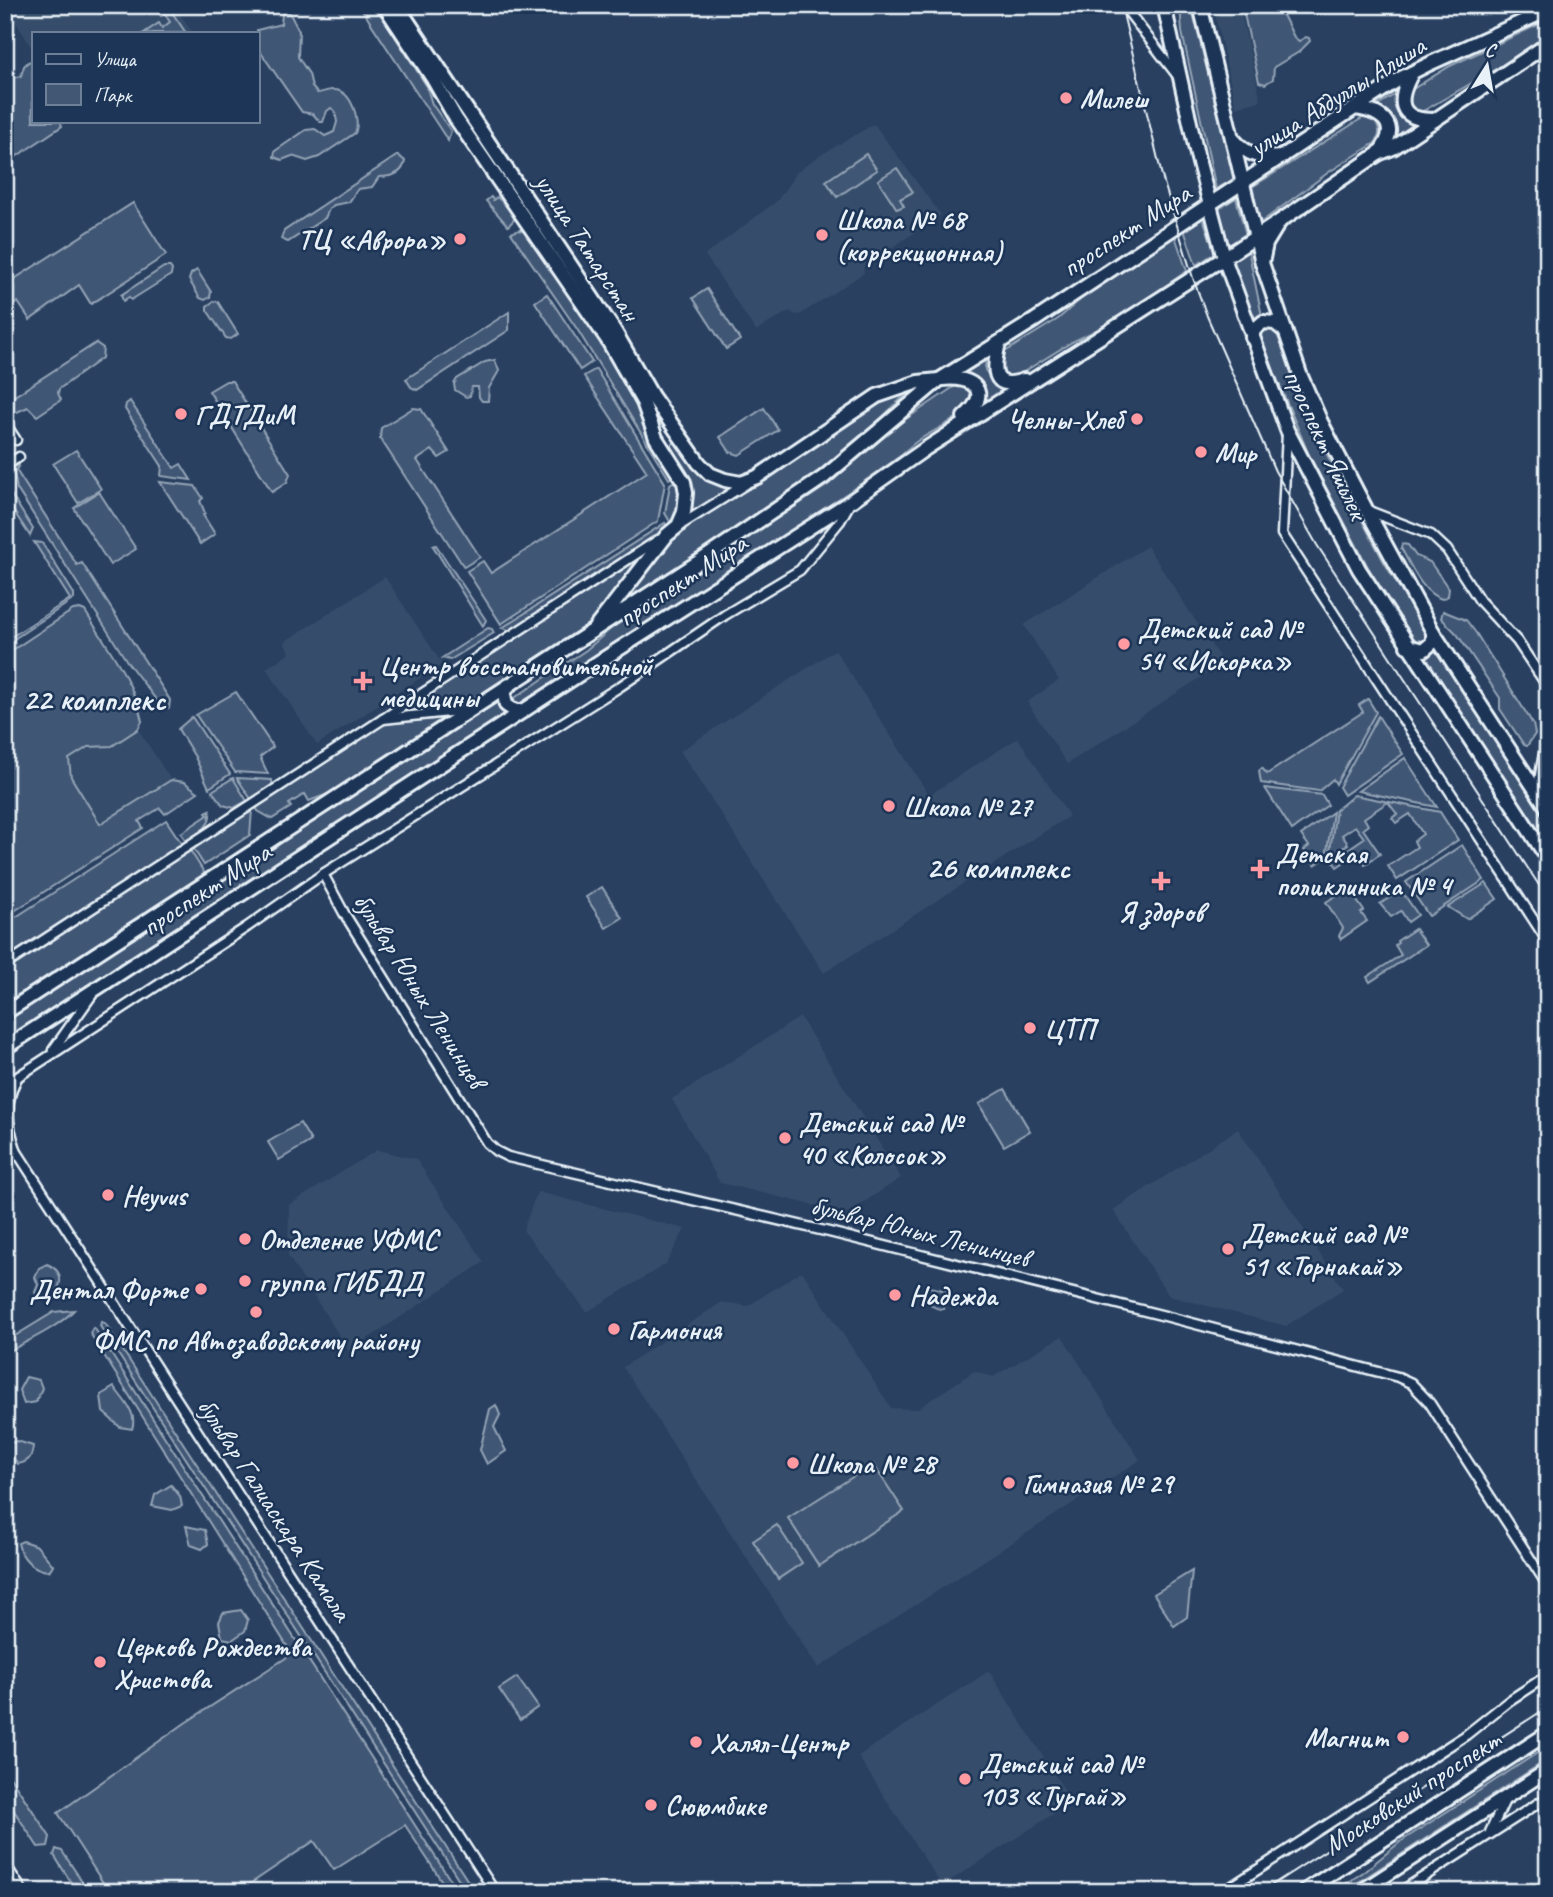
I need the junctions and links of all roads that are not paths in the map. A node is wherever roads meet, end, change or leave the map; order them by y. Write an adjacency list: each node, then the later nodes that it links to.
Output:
1 (384, 5): 30 (main road, улица Татарстан)
2 (397, 5): 28 (main road, улица Татарстан)
3 (1123, 5): 9 (street)
4 (1164, 5): 9 (main road, проспект Яшьлек)
5 (1200, 5): 12 (main road, проспект Яшьлек)
6 (1548, 10): 8 (main road, улица Абдуллы Алиша)
7 (1548, 44): 11 (main road)
8 (1412, 73): 10 (main road, улица Абдуллы Алиша); 11 (main road)
9 (1183, 85): 17 (main road, проспект Яшьлек)
10 (1355, 108): 13 (main road); 14 (main road, улица Абдуллы Алиша)
11 (1434, 120): 13 (main road)
12 (1232, 138): 14 (main road); 15 (main road, проспект Яшьлек)
13 (1378, 154): 18 (main road)
14 (1282, 157): 15 (main road, улица Абдуллы Алиша)
15 (1242, 184): 16 (main road, улица Абдуллы Алиша); 19 (main road, проспект Яшьлек)
16 (1230, 192): 17 (main road, проспект Мира)
17 (1209, 205): 20 (main road, проспект Яшьлек); 24 (main road, проспект Мира)
18 (1280, 221): 19 (main road); 21 (main road)
19 (1256, 237): 20 (main road, проспект Мира); 21 (main road, проспект Яшьлек)
20 (1224, 258): 23 (main road, проспект Яшьлек); 25 (main road, проспект Мира)
21 (1262, 263): 22 (main road, проспект Яшьлек)
22 (1285, 332): 23 (main road); 37 (main road, проспект Яшьлек)
23 (1252, 338): 29 (main road, проспект Яшьлек)
24 (999, 343): 25 (main road); 26 (main road, проспект Мира)
25 (1043, 374): 32 (main road, проспект Мира)
26 (939, 380): 32 (main road); 35 (main road); 40 (main road, проспект Мира)
27 (5, 423): 31 (street)
28 (676, 428): 30 (main road); 35 (main road, улица Татарстан)
29 (1287, 430): 42 (main road, проспект Яшьлек); 53 (street)
30 (656, 438): 38 (main road, улица Татарстан)
31 (16, 440)
32 (925, 449): 36 (main road, проспект Мира)
33 (19, 457): 34 (street)
34 (5, 466)
35 (757, 477): 38 (street)
36 (852, 500): 46 (main road, проспект Мира); 52 (street)
37 (1366, 509): 41 (main road, проспект Яшьлек); 44 (street)
38 (678, 526): 39 (main road)
39 (667, 535): 40 (main road); 47 (street)
40 (592, 632): 43 (main road, проспект Мира)
41 (1433, 632): 42 (main road); 49 (main road, проспект Яшьлек)
42 (1408, 646): 51 (main road, проспект Яшьлек)
43 (508, 686): 45 (main road, проспект Мира); 46 (main road)
44 (1548, 687)
45 (471, 710): 47 (street); 56 (main road, проспект Мира)
46 (523, 711): 55 (main road, проспект Мира)
47 (381, 720): 54 (street)
48 (1548, 731): 49 (street)
49 (1537, 792): 50 (main road, проспект Яшьлек)
50 (1548, 809)
51 (1548, 859)
52 (323, 874): 58 (street); 63 (street, бульвар Юных Ленинцев)
53 (1548, 942)
54 (5, 965)
55 (96, 989): 57 (main road, проспект Мира); 58 (street)
56 (5, 1013)
57 (5, 1048)
58 (49, 1055): 59 (street)
59 (18, 1077): 60 (street); 62 (street)
60 (5, 1085)
61 (5, 1141): 62 (street)
62 (17, 1152): 72 (street, бульвар Галиаскара Камала)
63 (1548, 1586)
64 (1548, 1675): 73 (street)
65 (1548, 1732): 74 (main road, Московский проспект)
66 (1548, 1770): 67 (main road, Московский проспект)
67 (1507, 1796): 69 (street); 75 (main road, Московский проспект)
68 (1548, 1797): 69 (street)
69 (1489, 1835): 76 (street)
70 (5, 1864): 71 (street)
71 (23, 1892)
72 (495, 1892)
73 (1223, 1892)
74 (1303, 1892)
75 (1360, 1892)
76 (1400, 1892)

